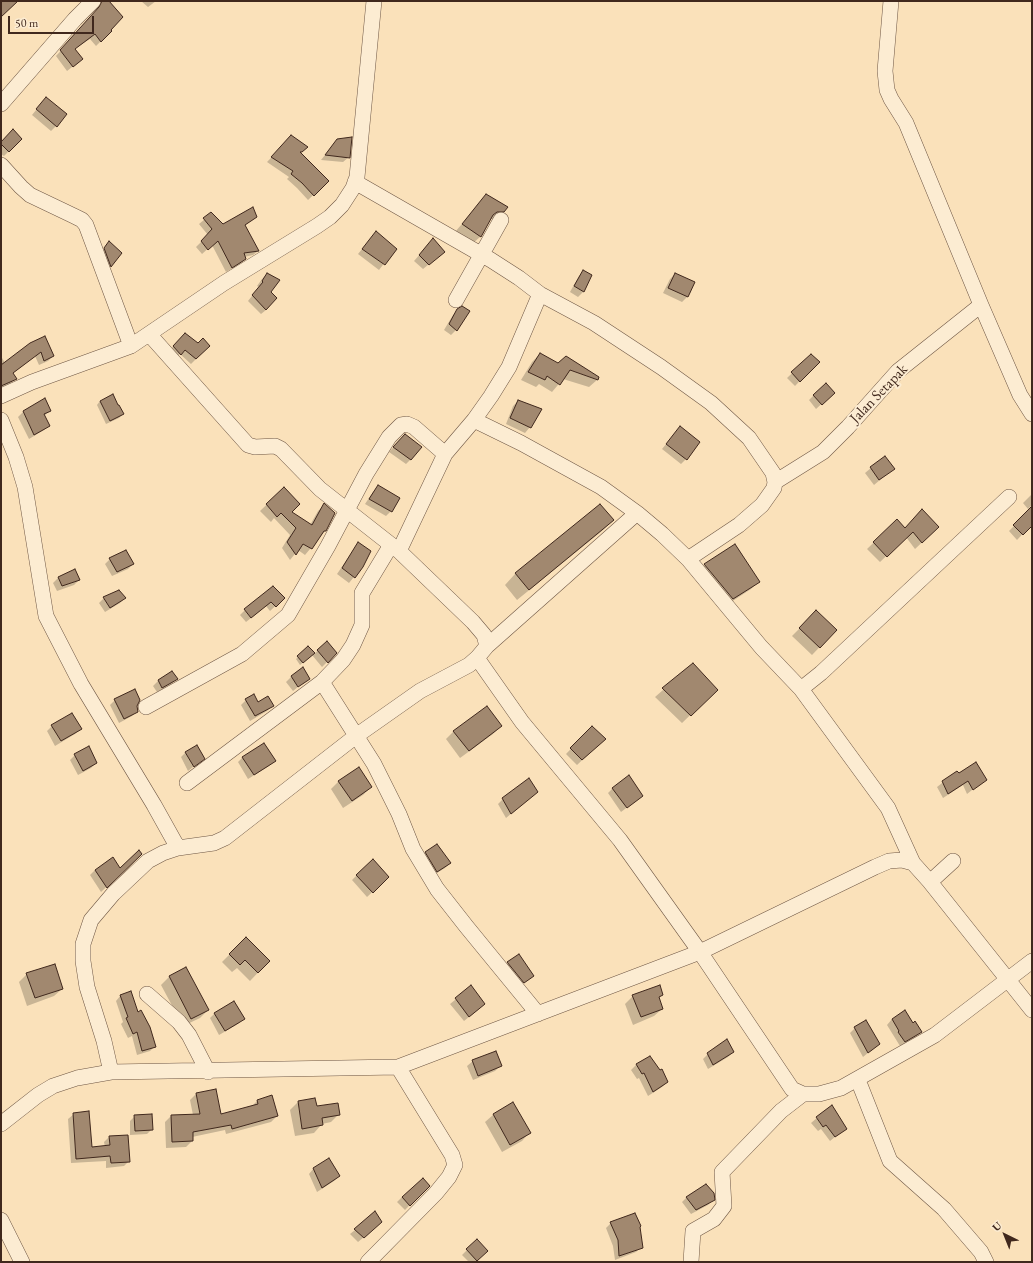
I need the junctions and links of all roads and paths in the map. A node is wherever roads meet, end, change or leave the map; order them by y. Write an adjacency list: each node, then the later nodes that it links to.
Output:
1 (93, 1): 4 (street)
2 (374, 1): 6 (street)
3 (890, 6): 11 (street)
4 (1, 104)
5 (1, 165): 13 (street)
6 (355, 182): 8 (street); 12 (street)
7 (500, 220): 8 (street)
8 (481, 254): 9 (street); 10 (street)
9 (540, 294): 17 (street); 19 (street)
10 (456, 300)
11 (981, 305): 15 (street); 19 (street, Jalan Setapak)
12 (149, 334): 13 (street); 21 (street)
13 (131, 346): 14 (street)
14 (1, 396)
15 (1032, 414)
16 (1, 420): 32 (street)
17 (474, 420): 18 (street); 22 (street)
18 (445, 454): 21 (street); 23 (street)
19 (775, 482): 24 (street)
20 (1009, 497): 28 (street)
21 (346, 511): 23 (street); 29 (street)
22 (637, 513): 24 (street); 25 (street)
23 (395, 548): 25 (street); 27 (street)
24 (688, 559): 28 (street)
25 (487, 646): 26 (street)
26 (477, 658): 30 (street); 36 (street)
27 (322, 682): 30 (street); 31 (street)
28 (801, 689): 33 (street)
29 (146, 707)
30 (356, 736): 32 (street); 41 (street)
31 (187, 783)
32 (178, 848): 43 (street)
33 (911, 856): 35 (street); 36 (street)
34 (953, 861): 35 (street)
35 (930, 882): 38 (street)
36 (700, 952): 41 (street); 46 (street)
37 (1032, 961): 38 (street)
38 (1007, 980): 40 (street); 45 (street)
39 (147, 994): 44 (street)
40 (1032, 1010)
41 (538, 1014): 42 (street)
42 (398, 1067): 44 (street); 50 (street)
43 (111, 1072): 44 (street); 47 (street)
44 (208, 1072)
45 (858, 1080): 46 (street); 52 (street)
46 (803, 1094): 51 (street)
47 (1, 1124)
48 (1, 1220): 49 (street)
49 (22, 1262)
50 (368, 1262)
51 (691, 1262)
52 (986, 1262)

